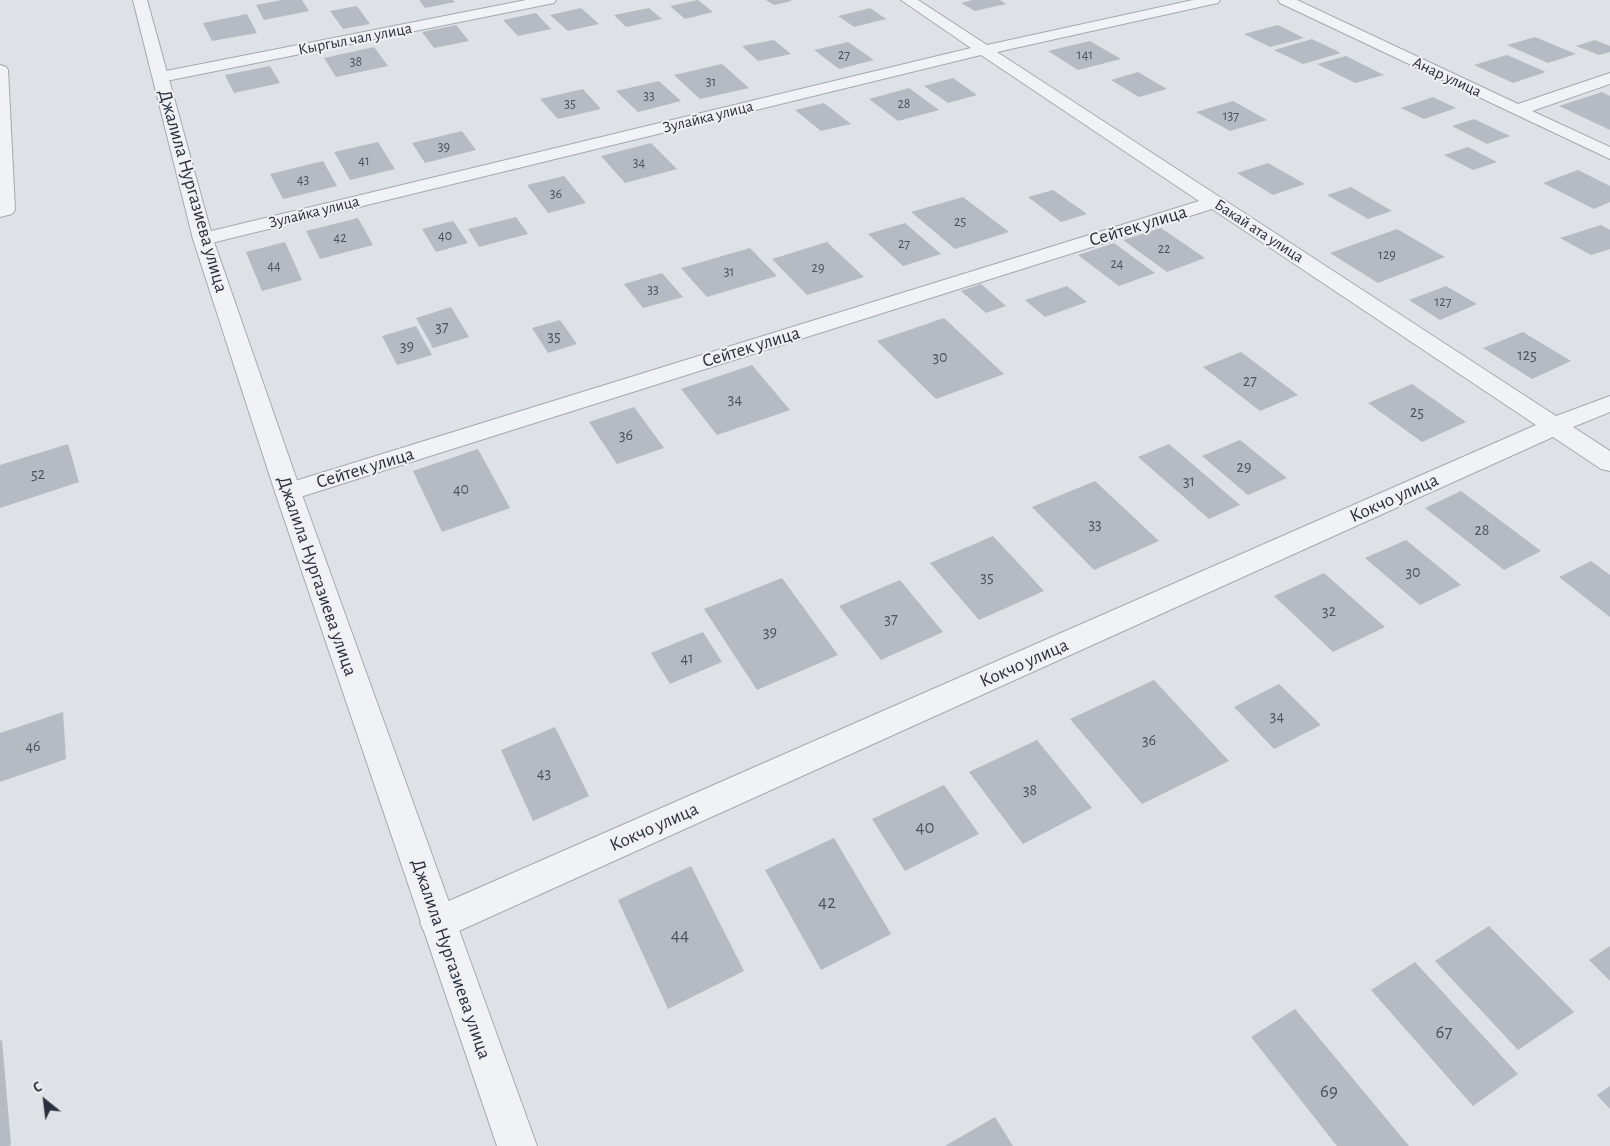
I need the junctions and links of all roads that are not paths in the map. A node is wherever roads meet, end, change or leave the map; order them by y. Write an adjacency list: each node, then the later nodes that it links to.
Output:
1 (140, 0): 8 (street, Джалила Нургазиева улица)
2 (549, 0): 8 (street, Кыргыл чал улица)
3 (908, 0): 6 (street, Бакай ата улица)
4 (1213, 0): 6 (street, Зулайка улица)
5 (1285, 0): 10 (street, Анар улица)
6 (984, 50): 12 (street, Бакай ата улица); 14 (street, Зулайка улица)
7 (0, 70): 13 (street)
8 (161, 77): 14 (street, Джалила Нургазиева улица)
9 (1610, 78): 10 (street)
10 (1516, 110): 11 (street, Анар улица)
11 (1610, 154)
12 (1215, 202): 16 (street, Бакай ата улица); 18 (street, Сейтек улица)
13 (0, 211)
14 (203, 239): 18 (street, Джалила Нургазиева улица)
15 (1610, 403): 16 (street, Кокчо улица)
16 (1555, 426): 17 (street, Бакай ата улица); 19 (street, Кокчо улица)
17 (1610, 463)
18 (288, 492): 19 (street, Джалила Нургазиева улица)
19 (438, 924): 20 (street, Джалила Нургазиева улица)
20 (517, 1146)

